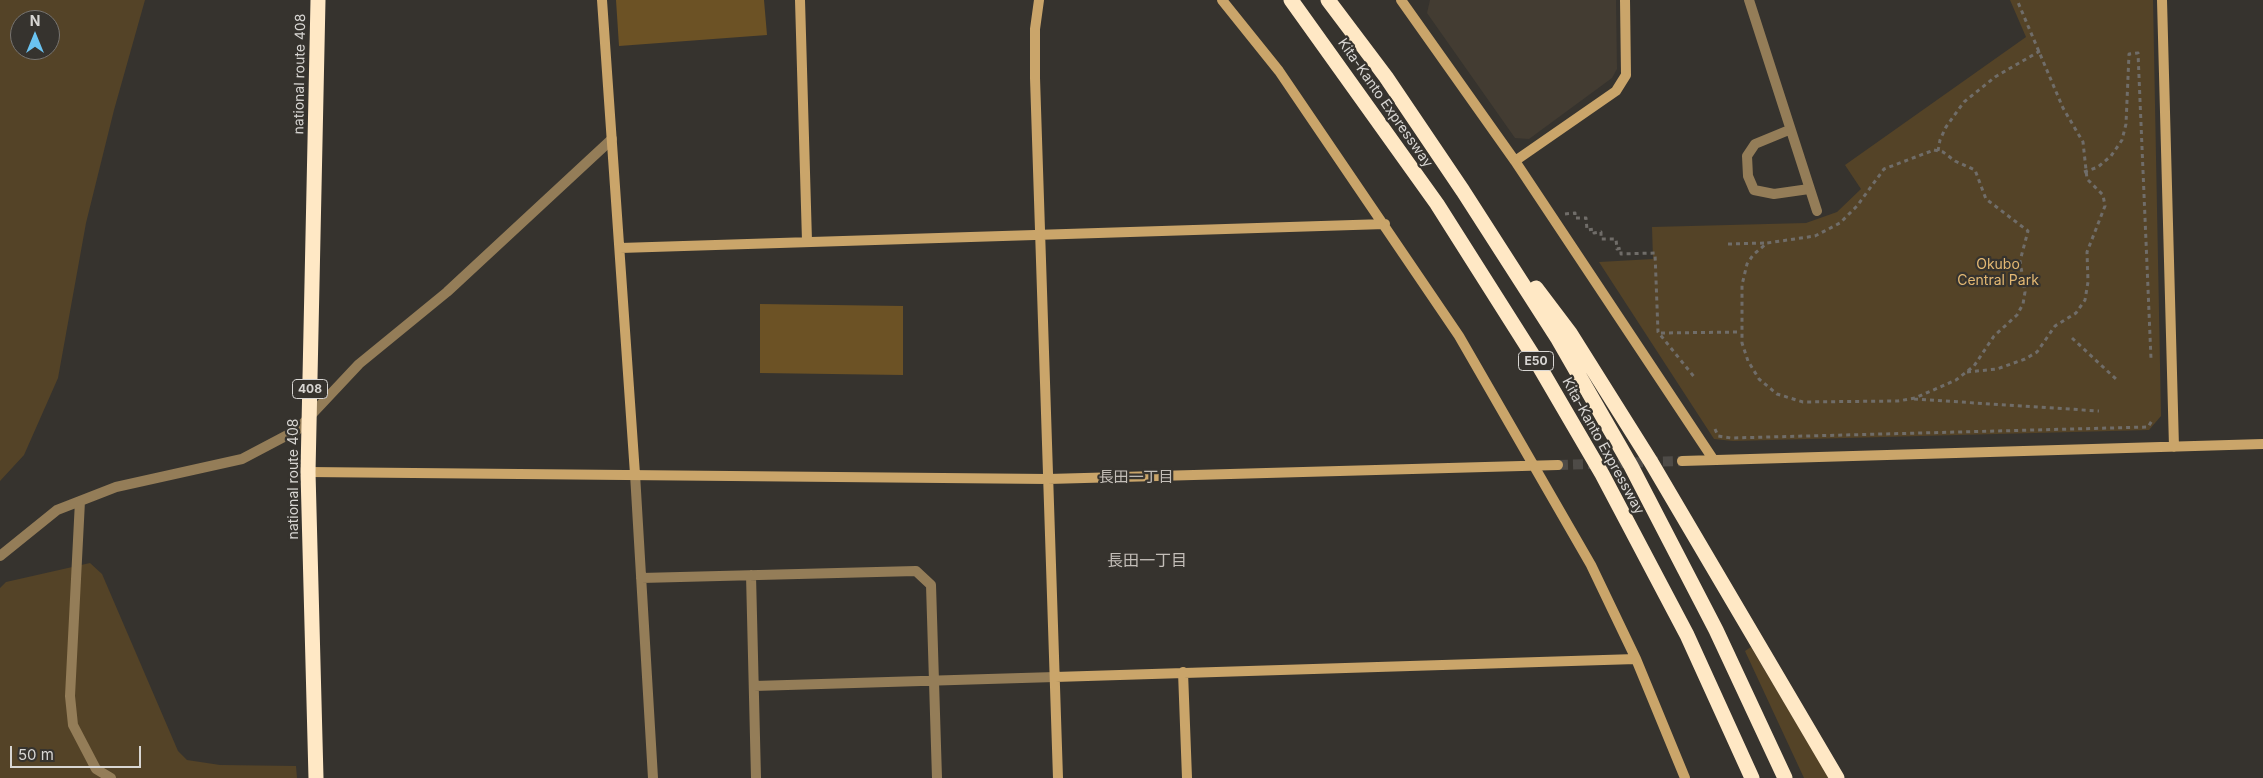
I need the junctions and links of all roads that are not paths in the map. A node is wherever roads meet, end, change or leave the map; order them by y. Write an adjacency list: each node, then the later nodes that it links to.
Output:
1 (318, 0): 22 (highway, national route 408 / 408)
2 (602, 0): 13 (street)
3 (800, 0): 20 (street)
4 (1039, 0): 19 (street)
5 (1222, 0): 18 (street)
6 (1291, 0): 41 (highway, Kita-Kanto Expressway / E50)
7 (1328, 0): 16 (highway, Kita-Kanto Expressway / E50)
8 (1401, 0): 14 (street)
9 (1625, 0): 14 (street)
10 (1749, 0): 12 (street)
11 (2162, 0): 24 (street)
12 (1789, 130): 15 (street); 15 (street)
13 (612, 139): 21 (street); 22 (street)
14 (1515, 161): 25 (street)
15 (1809, 189): 17 (street)
16 (1463, 191): 52 (highway, Kita-Kanto Expressway / E50); 53 (highway)
17 (1817, 211)
18 (1385, 224): 19 (street); 28 (street)
19 (1039, 234): 20 (street); 31 (street)
20 (807, 241): 21 (street)
21 (620, 248): 30 (street)
22 (310, 416): 29 (highway, national route 408 / 408); 32 (street)
23 (2263, 444): 24 (street)
24 (2174, 447): 25 (street)
25 (1713, 459): 26 (street)
26 (1682, 461)
27 (1558, 464): 28 (street)
28 (1531, 465): 31 (street); 36 (street)
29 (308, 472): 30 (street); 43 (highway, national route 408 / 408)
30 (635, 474): 31 (street); 35 (street)
31 (1048, 479): 38 (street)
32 (80, 501): 33 (street); 42 (street)
33 (0, 556)
34 (751, 576): 35 (street); 39 (street); 40 (street)
35 (641, 578): 44 (street)
36 (1636, 659): 37 (street); 49 (street)
37 (1183, 672): 38 (street); 48 (street)
38 (1054, 676): 39 (street); 47 (street)
39 (934, 680): 40 (street); 46 (street)
40 (754, 686): 45 (street)
41 (1738, 746): 50 (highway); 51 (highway, Kita-Kanto Expressway / E50)
42 (111, 778)
43 (316, 778)
44 (653, 778)
45 (756, 778)
46 (937, 778)
47 (1058, 778)
48 (1187, 778)
49 (1685, 778)
50 (1746, 778)
51 (1752, 778)
52 (1785, 778)
53 (1837, 778)

